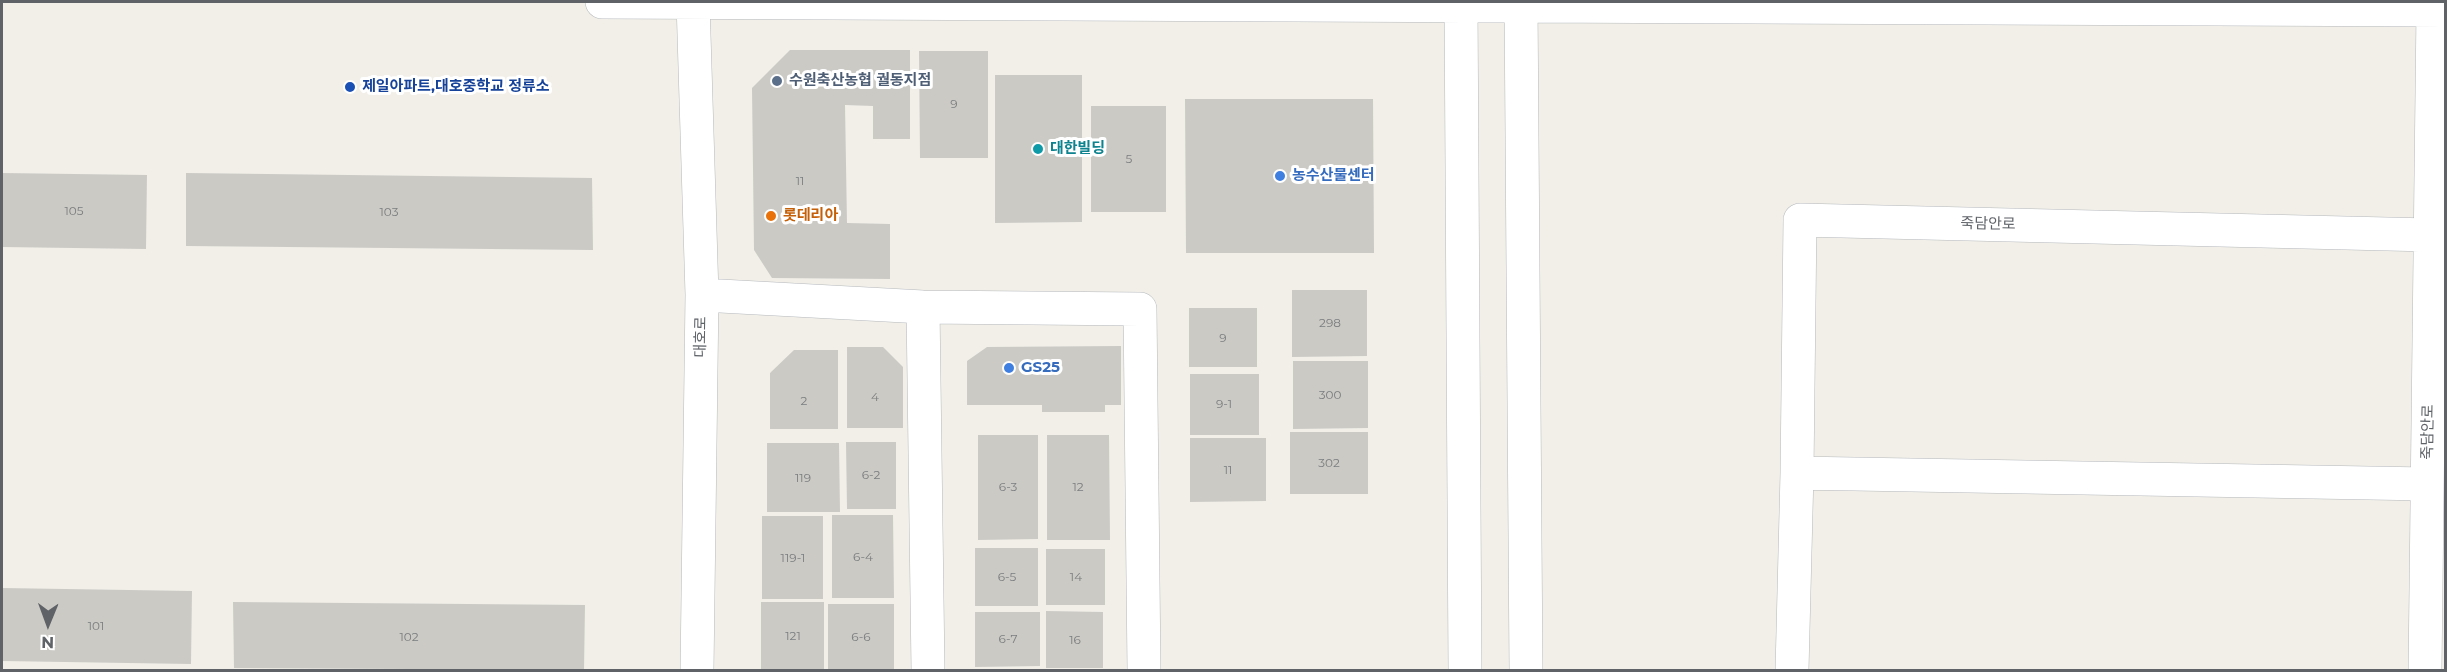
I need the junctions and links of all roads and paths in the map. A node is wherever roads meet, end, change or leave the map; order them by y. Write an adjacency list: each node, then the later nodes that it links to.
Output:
1 (602, 2): 2 (street)
2 (693, 2): 3 (street); 7 (street, 대호로)
3 (1461, 3): 4 (street); 14 (street)
4 (1521, 3): 5 (street); 15 (street)
5 (2439, 10): 6 (street, 죽담안로)
6 (2430, 235): 9 (street, 죽담안로); 10 (street, 죽담안로)
7 (702, 295): 8 (street); 11 (street, 대호로)
8 (923, 307): 12 (street); 13 (street)
9 (1797, 473): 10 (street); 16 (street, 죽담안로)
10 (2427, 484): 17 (street, 죽담안로)
11 (697, 670)
12 (928, 670)
13 (1144, 670)
14 (1465, 670)
15 (1526, 670)
16 (1792, 670)
17 (2425, 670)

